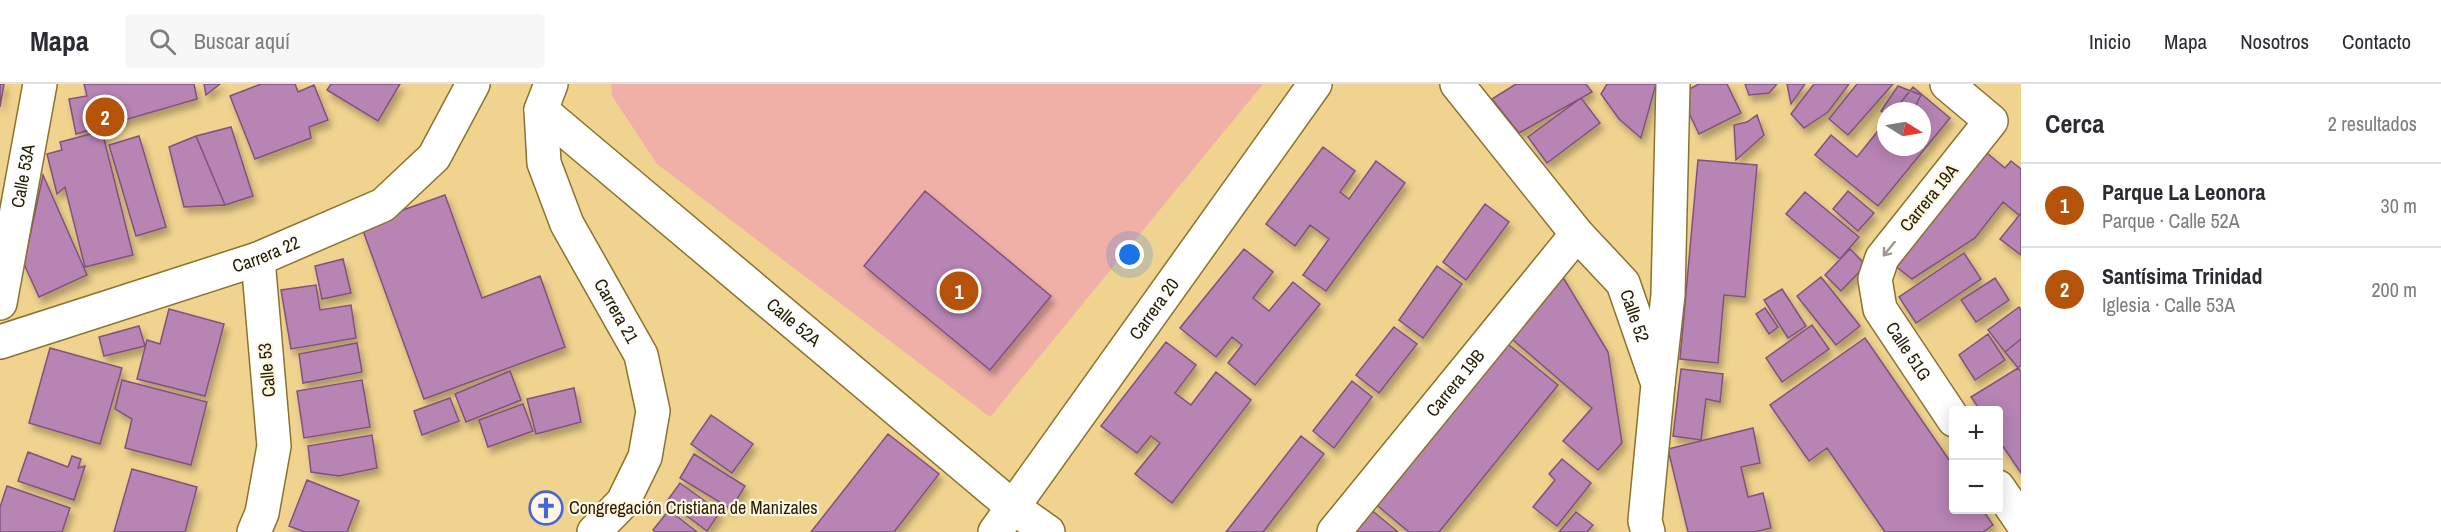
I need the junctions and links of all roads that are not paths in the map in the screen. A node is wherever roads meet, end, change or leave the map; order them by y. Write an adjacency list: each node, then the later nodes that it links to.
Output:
1 (40, 84): 11 (street, Calle 53A)
2 (473, 84): 9 (street, Carrera 22)
3 (1315, 84): 16 (street, Carrera 20)
4 (1457, 84): 8 (street, Calle 52)
5 (1673, 84): 13 (street)
6 (1947, 84): 10 (street, Carrera 19A, one-way to 10)
7 (546, 97): 16 (street, Calle 52A); 20 (street, Carrera 21)
8 (1577, 234): 13 (street, Calle 52); 22 (street, Carrera 19B)
9 (258, 259): 12 (street, Carrera 22); 19 (street, Calle 53)
10 (1875, 279): 14 (street, Calle 51G)
11 (0, 303)
12 (0, 342)
13 (1658, 384): 18 (street, Calle 52)
14 (1949, 414)
15 (2003, 494): 17 (street)
16 (1004, 520): 21 (street, Calle 52A)
17 (2021, 521)
18 (1643, 528)
19 (254, 532)
20 (594, 532)
21 (1048, 532)
22 (1334, 532)

